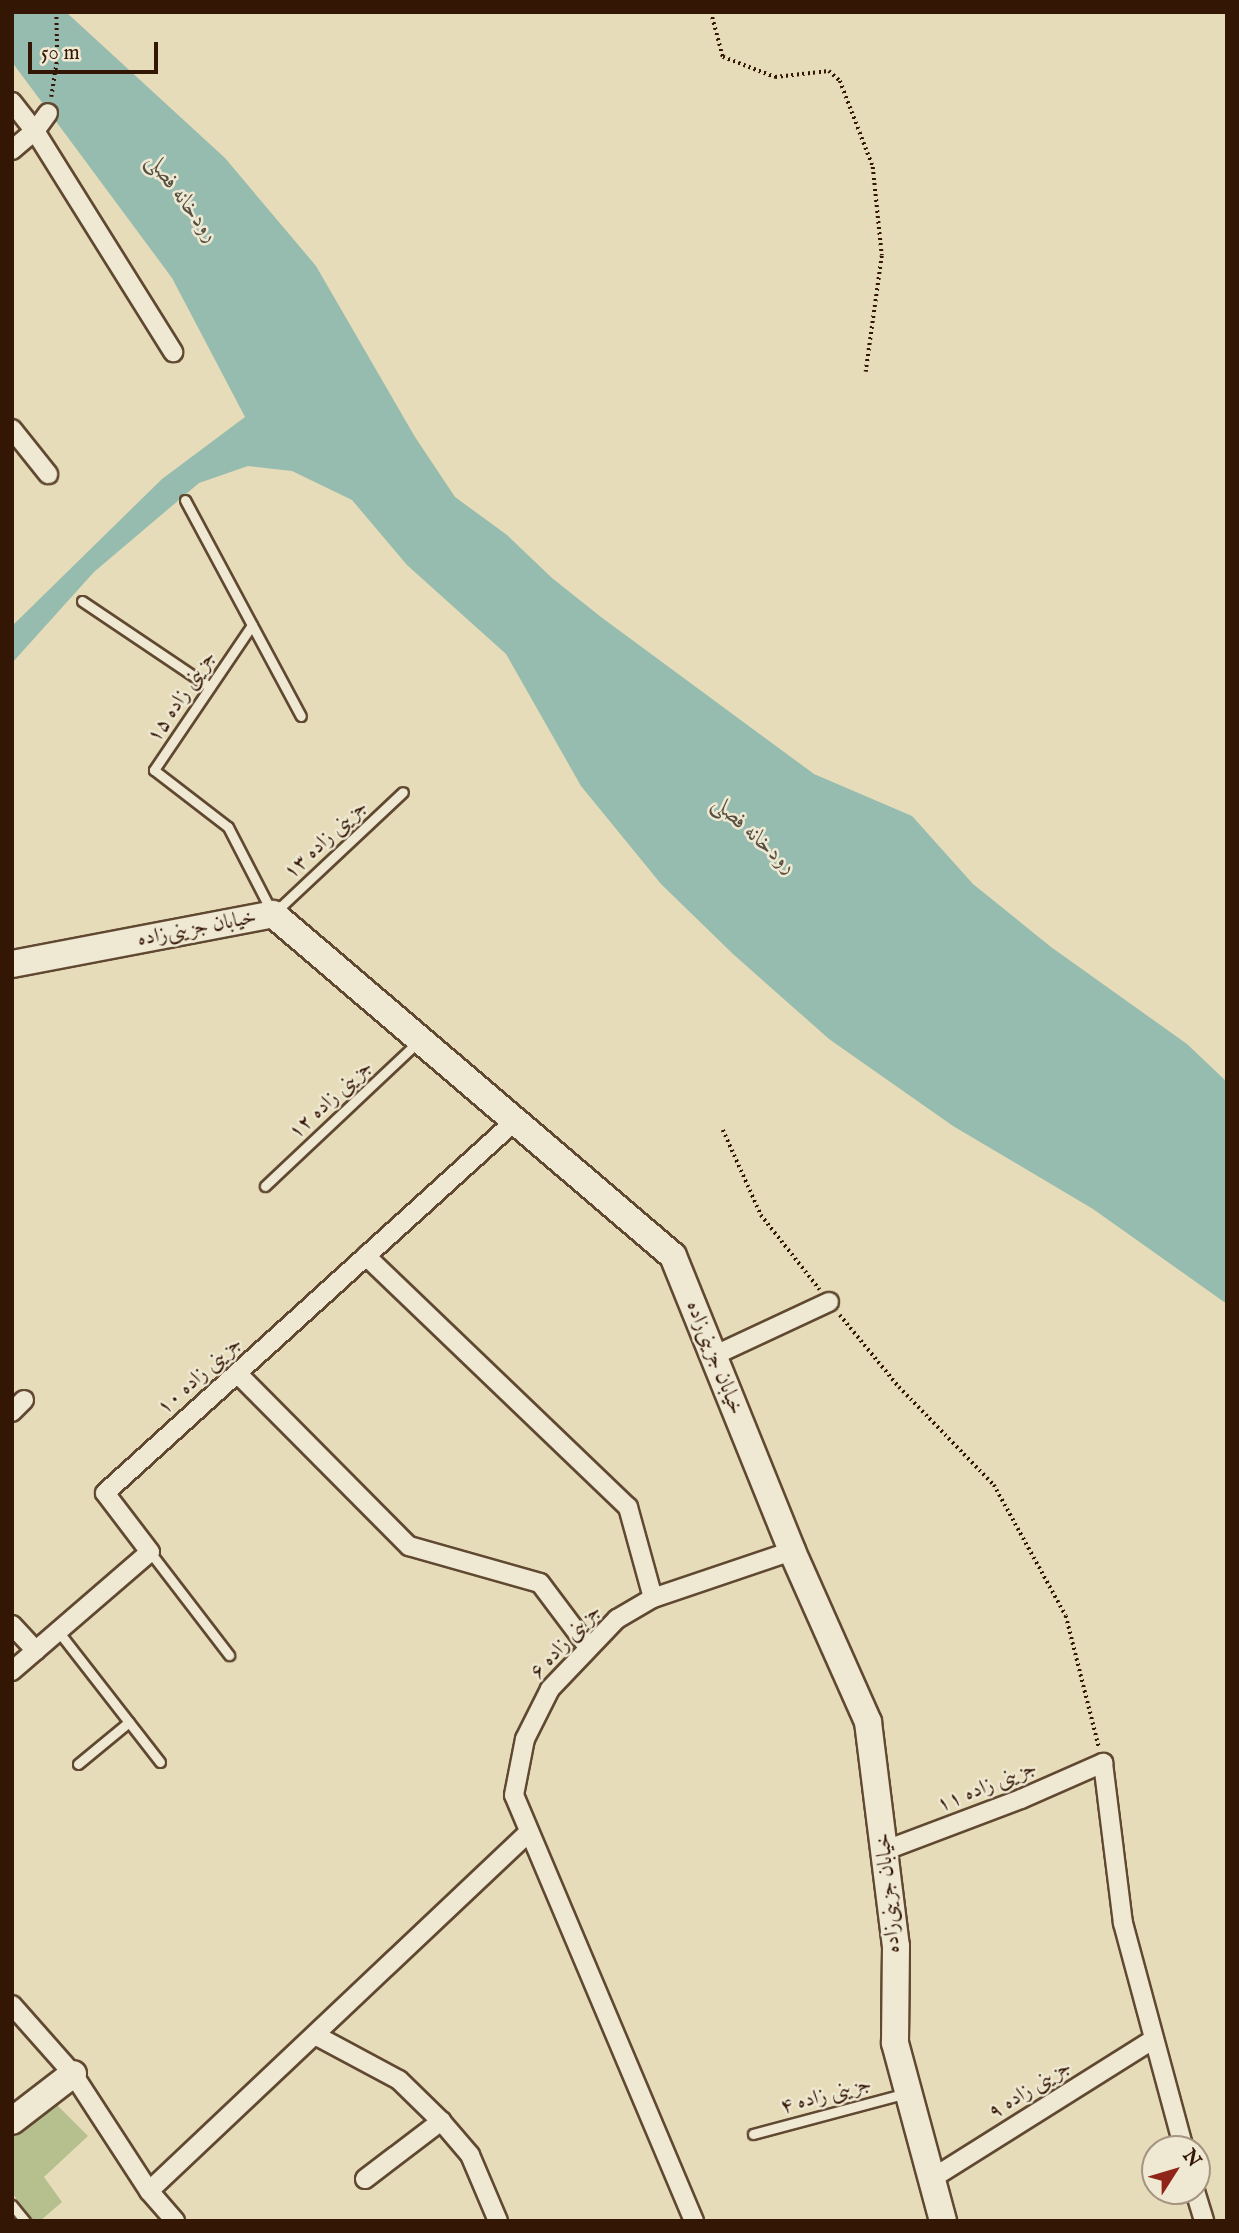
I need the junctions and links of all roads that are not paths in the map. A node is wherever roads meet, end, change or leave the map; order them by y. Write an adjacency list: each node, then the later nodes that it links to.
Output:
1 (12, 103): 3 (street)
2 (48, 113): 3 (street)
3 (35, 131): 4 (street); 5 (street)
4 (12, 150)
5 (173, 352)
6 (12, 429): 7 (street)
7 (48, 474)
8 (185, 500): 10 (lane)
9 (82, 601): 11 (lane)
10 (252, 625): 11 (lane, جزینی زاده ۱۵); 12 (lane)
11 (210, 687): 14 (lane, جزینی زاده ۱۵)
12 (301, 716)
13 (403, 792): 14 (lane, جزینی زاده ۱۳)
14 (273, 914): 15 (street, خیابان جزینی‌زاده); 16 (street, خیابان جزینی‌زاده)
15 (12, 964)
16 (420, 1040): 17 (street, خیابان جزینی‌زاده); 18 (lane, جزینی زاده ۱۲)
17 (514, 1121): 19 (street, جزینی زاده ۱۰); 21 (street, خیابان جزینی‌زاده)
18 (265, 1186)
19 (366, 1256): 22 (street, جزینی زاده ۱۰); 25 (street)
20 (829, 1302): 21 (street)
21 (713, 1356): 23 (street, خیابان جزینی‌زاده)
22 (237, 1373): 24 (street, جزینی زاده ۱۰); 28 (street)
23 (792, 1551): 25 (street, جزینی زاده ۶); 36 (street, خیابان جزینی‌زاده)
24 (150, 1552): 27 (street); 30 (lane)
25 (653, 1598): 28 (street, جزینی زاده ۶)
26 (12, 1625): 29 (street)
27 (58, 1631): 29 (street); 32 (lane)
28 (588, 1647): 35 (street, جزینی زاده ۶)
29 (36, 1651): 31 (street)
30 (229, 1655)
31 (12, 1671)
32 (129, 1722): 33 (lane); 34 (lane)
33 (160, 1762)
34 (78, 1764)
35 (530, 1832): 38 (street); 53 (street, جزینی زاده ۶)
36 (886, 1850): 39 (street, جزینی زاده ۱۱); 41 (street, خیابان جزینی‌زاده)
37 (12, 2005): 40 (street)
38 (314, 2035): 43 (street); 48 (street)
39 (1153, 2040): 45 (street); 47 (street, جزینی زاده ۹)
40 (73, 2074): 42 (street); 48 (street)
41 (908, 2092): 44 (lane, جزینی زاده ۴); 47 (street, خیابان جزینی‌زاده)
42 (12, 2121)
43 (441, 2121): 46 (street); 52 (street)
44 (753, 2134)
45 (1180, 2135)
46 (365, 2179)
47 (932, 2179): 54 (street, خیابان جزینی‌زاده)
48 (149, 2191): 51 (street)
49 (12, 2205): 50 (lane)
50 (25, 2221)
51 (175, 2221)
52 (498, 2221)
53 (694, 2221)
54 (943, 2221)

